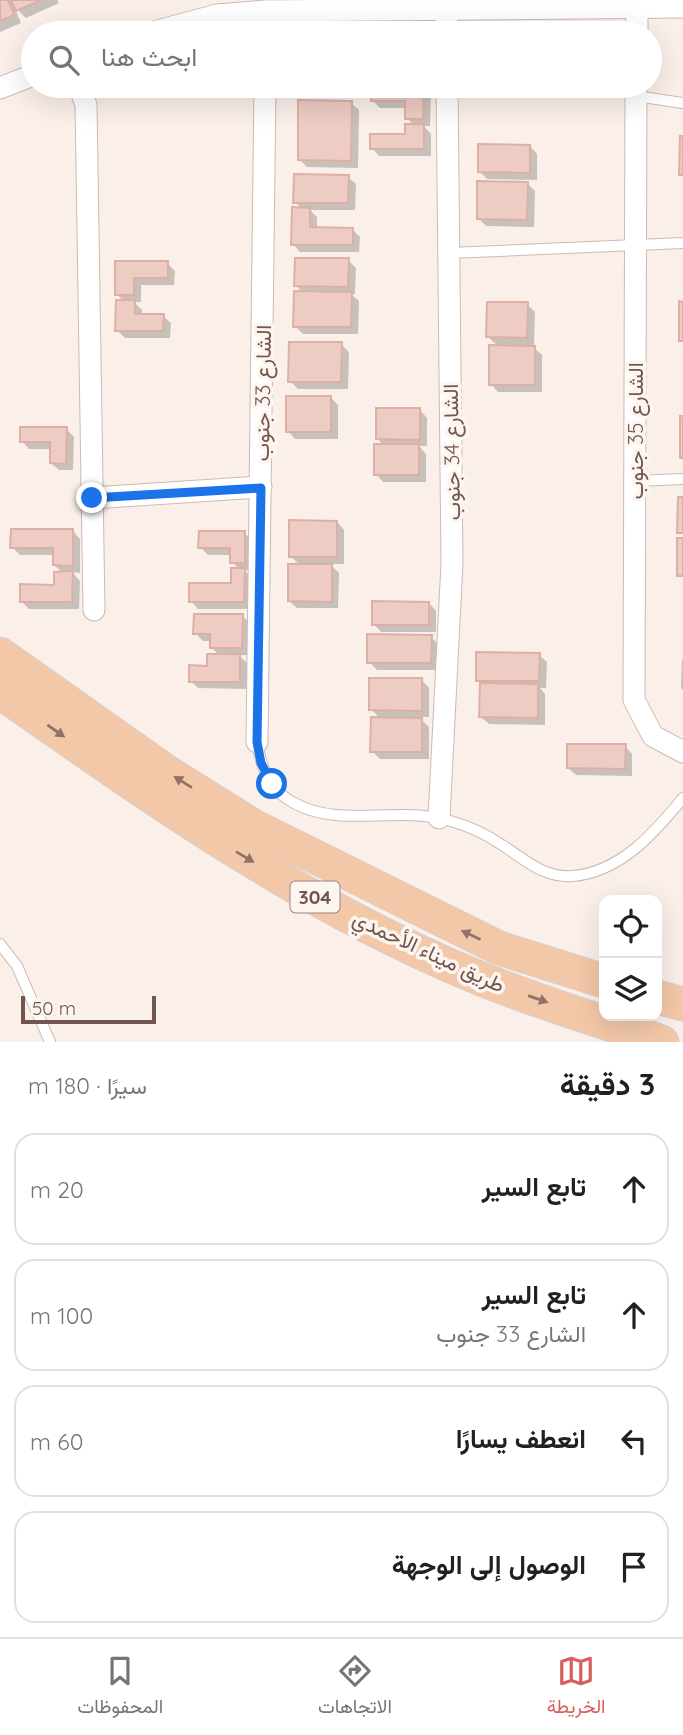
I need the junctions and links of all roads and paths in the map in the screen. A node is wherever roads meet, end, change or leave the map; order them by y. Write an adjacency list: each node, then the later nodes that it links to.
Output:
1 (485, 5): 3 (street); 6 (street)
2 (215, 7): 5 (street); 7 (street)
3 (637, 7): 4 (street); 10 (street)
4 (683, 7)
5 (266, 11): 6 (street); 8 (street)
6 (446, 12): 9 (street)
7 (180, 21)
8 (266, 21)
9 (446, 21)
10 (637, 21)
11 (21, 80): 12 (street)
12 (0, 88)
13 (83, 98): 25 (street)
14 (265, 98): 24 (street, الشارع 33 جنوب)
15 (447, 98): 21 (street, الشارع 34 جنوب)
16 (636, 98): 20 (street, الشارع 35 جنوب)
17 (662, 98): 18 (lane)
18 (683, 103)
19 (683, 243): 20 (lane)
20 (636, 245): 21 (lane); 23 (street, الشارع 35 جنوب)
21 (449, 253): 32 (street, الشارع 34 جنوب)
22 (683, 479): 23 (lane)
23 (635, 481): 30 (street, الشارع 35 جنوب)
24 (261, 488): 25 (street); 29 (street, الشارع 33 جنوب)
25 (92, 498): 26 (street)
26 (94, 610)
27 (0, 654): 34 (main road, طريق ميناء الأحمدي / 304, one-way to 27)
28 (0, 692): 38 (main road, طريق ميناء الأحمدي / 304, one-way to 38)
29 (257, 742): 32 (lane)
30 (683, 752)
31 (683, 798): 32 (lane)
32 (439, 818)
33 (0, 944): 37 (lane)
34 (599, 979)
35 (662, 999): 36 (main road)
36 (683, 1004)
37 (50, 1042)
38 (662, 1042)

